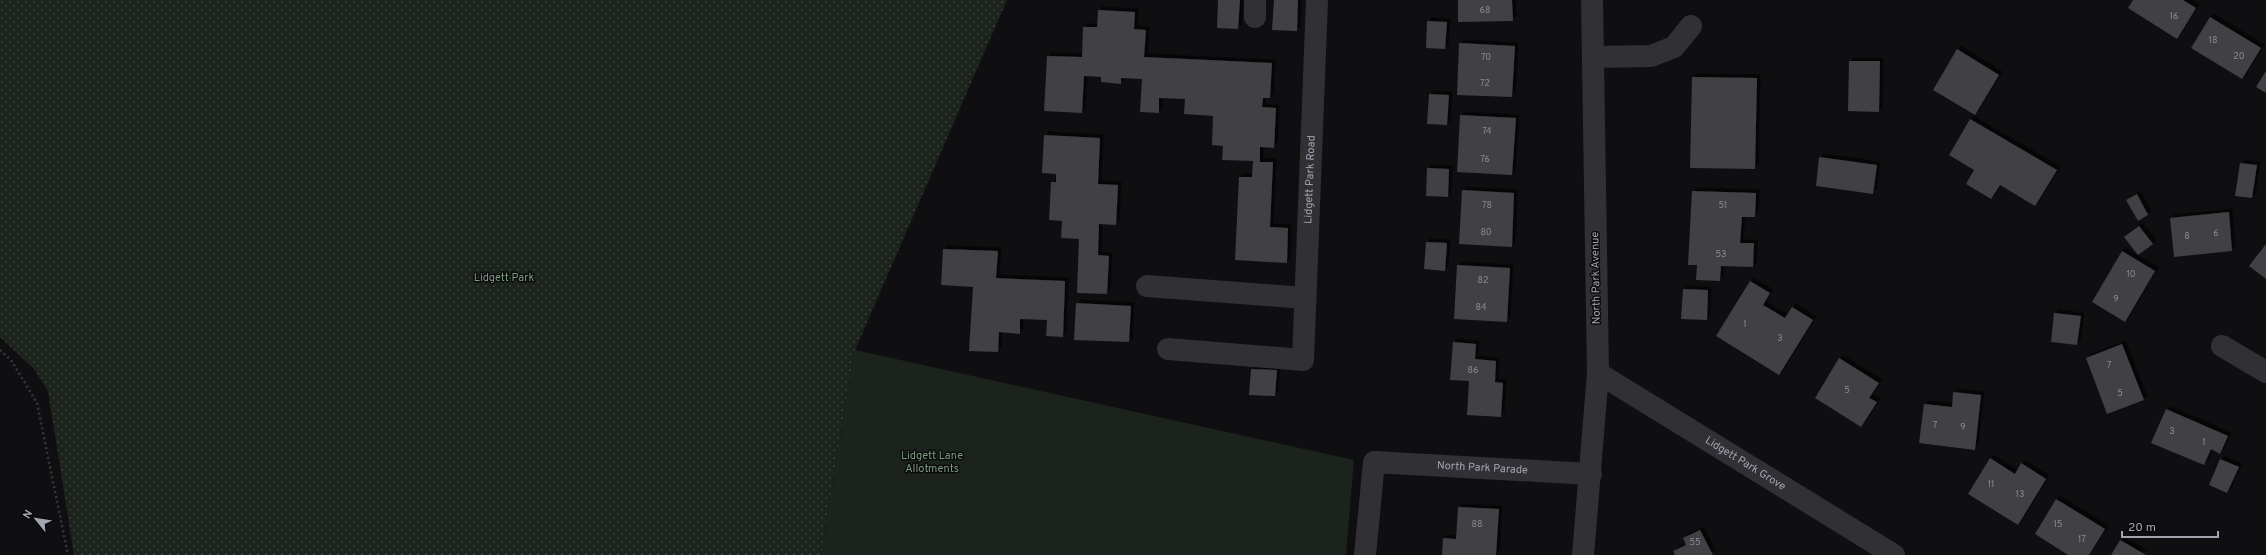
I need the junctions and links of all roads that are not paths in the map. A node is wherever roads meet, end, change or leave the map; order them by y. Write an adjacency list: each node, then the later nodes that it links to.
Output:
1 (1317, 0): 6 (street, Lidgett Park Road)
2 (1592, 0): 4 (street, North Park Avenue)
3 (1691, 26): 4 (street)
4 (1593, 57): 10 (street, North Park Avenue)
5 (1147, 286): 6 (street)
6 (1305, 298): 8 (street, Lidgett Park Road)
7 (2222, 346): 9 (street)
8 (1168, 349)
9 (2266, 372)
10 (1598, 373): 11 (street, North Park Avenue); 14 (street, Lidgett Park Grove)
11 (1591, 474): 12 (street, North Park Parade); 13 (street, North Park Avenue)
12 (1365, 555)
13 (1583, 555)
14 (1894, 555)

